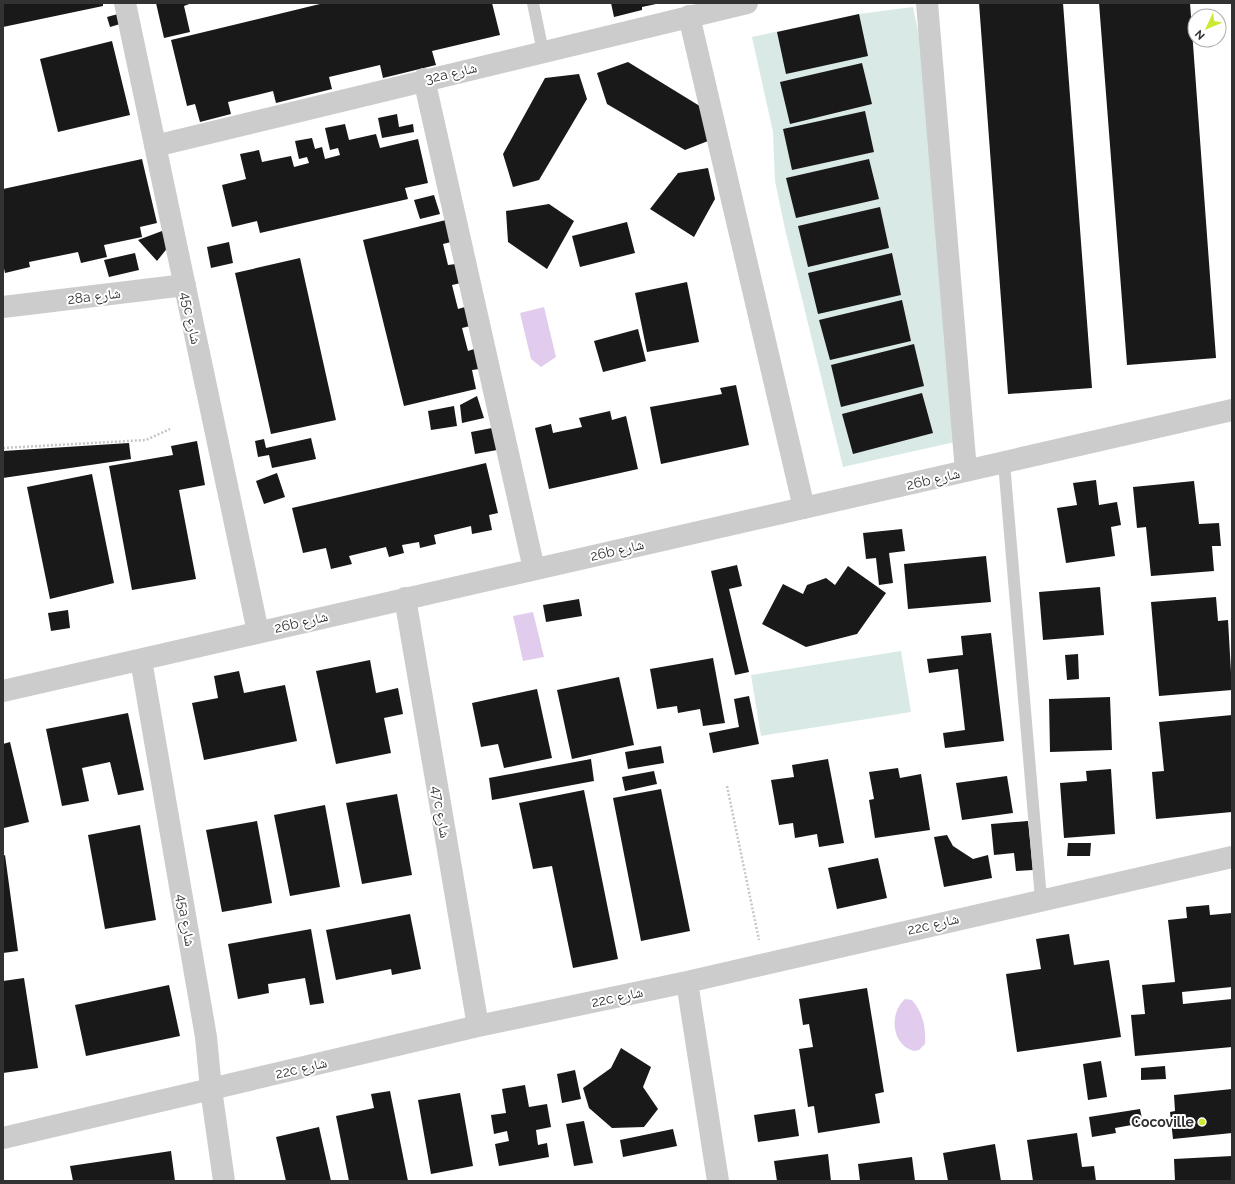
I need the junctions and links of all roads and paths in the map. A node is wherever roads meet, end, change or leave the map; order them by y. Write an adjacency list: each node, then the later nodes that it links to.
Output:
1 (125, 3): 8 (street, 45c شارع)
2 (533, 3): 6 (lane)
3 (747, 3): 5 (street, 32a شارع)
4 (927, 3): 15 (street)
5 (689, 16): 6 (street, 32a شارع); 16 (street)
6 (543, 52): 7 (street, 32a شارع)
7 (424, 79): 8 (street, 32a شارع); 17 (street)
8 (155, 146): 9 (street, 45c شارع)
9 (184, 285): 10 (street, 28a شارع); 19 (street, 45c شارع)
10 (3, 307)
11 (1232, 410): 14 (street, 26b شارع)
12 (170, 429): 13 (path)
13 (3, 448)
14 (1004, 463): 15 (street, 26b شارع); 24 (lane)
15 (966, 471): 16 (street, 26b شارع)
16 (804, 508): 17 (street, 26b شارع)
17 (534, 569): 18 (street, 26b شارع)
18 (404, 598): 19 (street, 26b شارع); 27 (street, 47c شارع)
19 (258, 632): 20 (street, 26b شارع)
20 (141, 660): 21 (street, 26b شارع); 28 (street, 45a شارع)
21 (3, 691)
22 (727, 786): 25 (path)
23 (1232, 857): 24 (street, 22c شارع)
24 (1042, 899): 25 (street, 22c شارع)
25 (764, 964): 26 (street, 22c شارع)
26 (687, 982): 27 (street, 22c شارع); 31 (street)
27 (478, 1026): 28 (street, 22c شارع)
28 (211, 1089): 29 (street, 22c شارع); 30 (street, 45a شارع)
29 (3, 1138)
30 (224, 1181)
31 (718, 1181)

